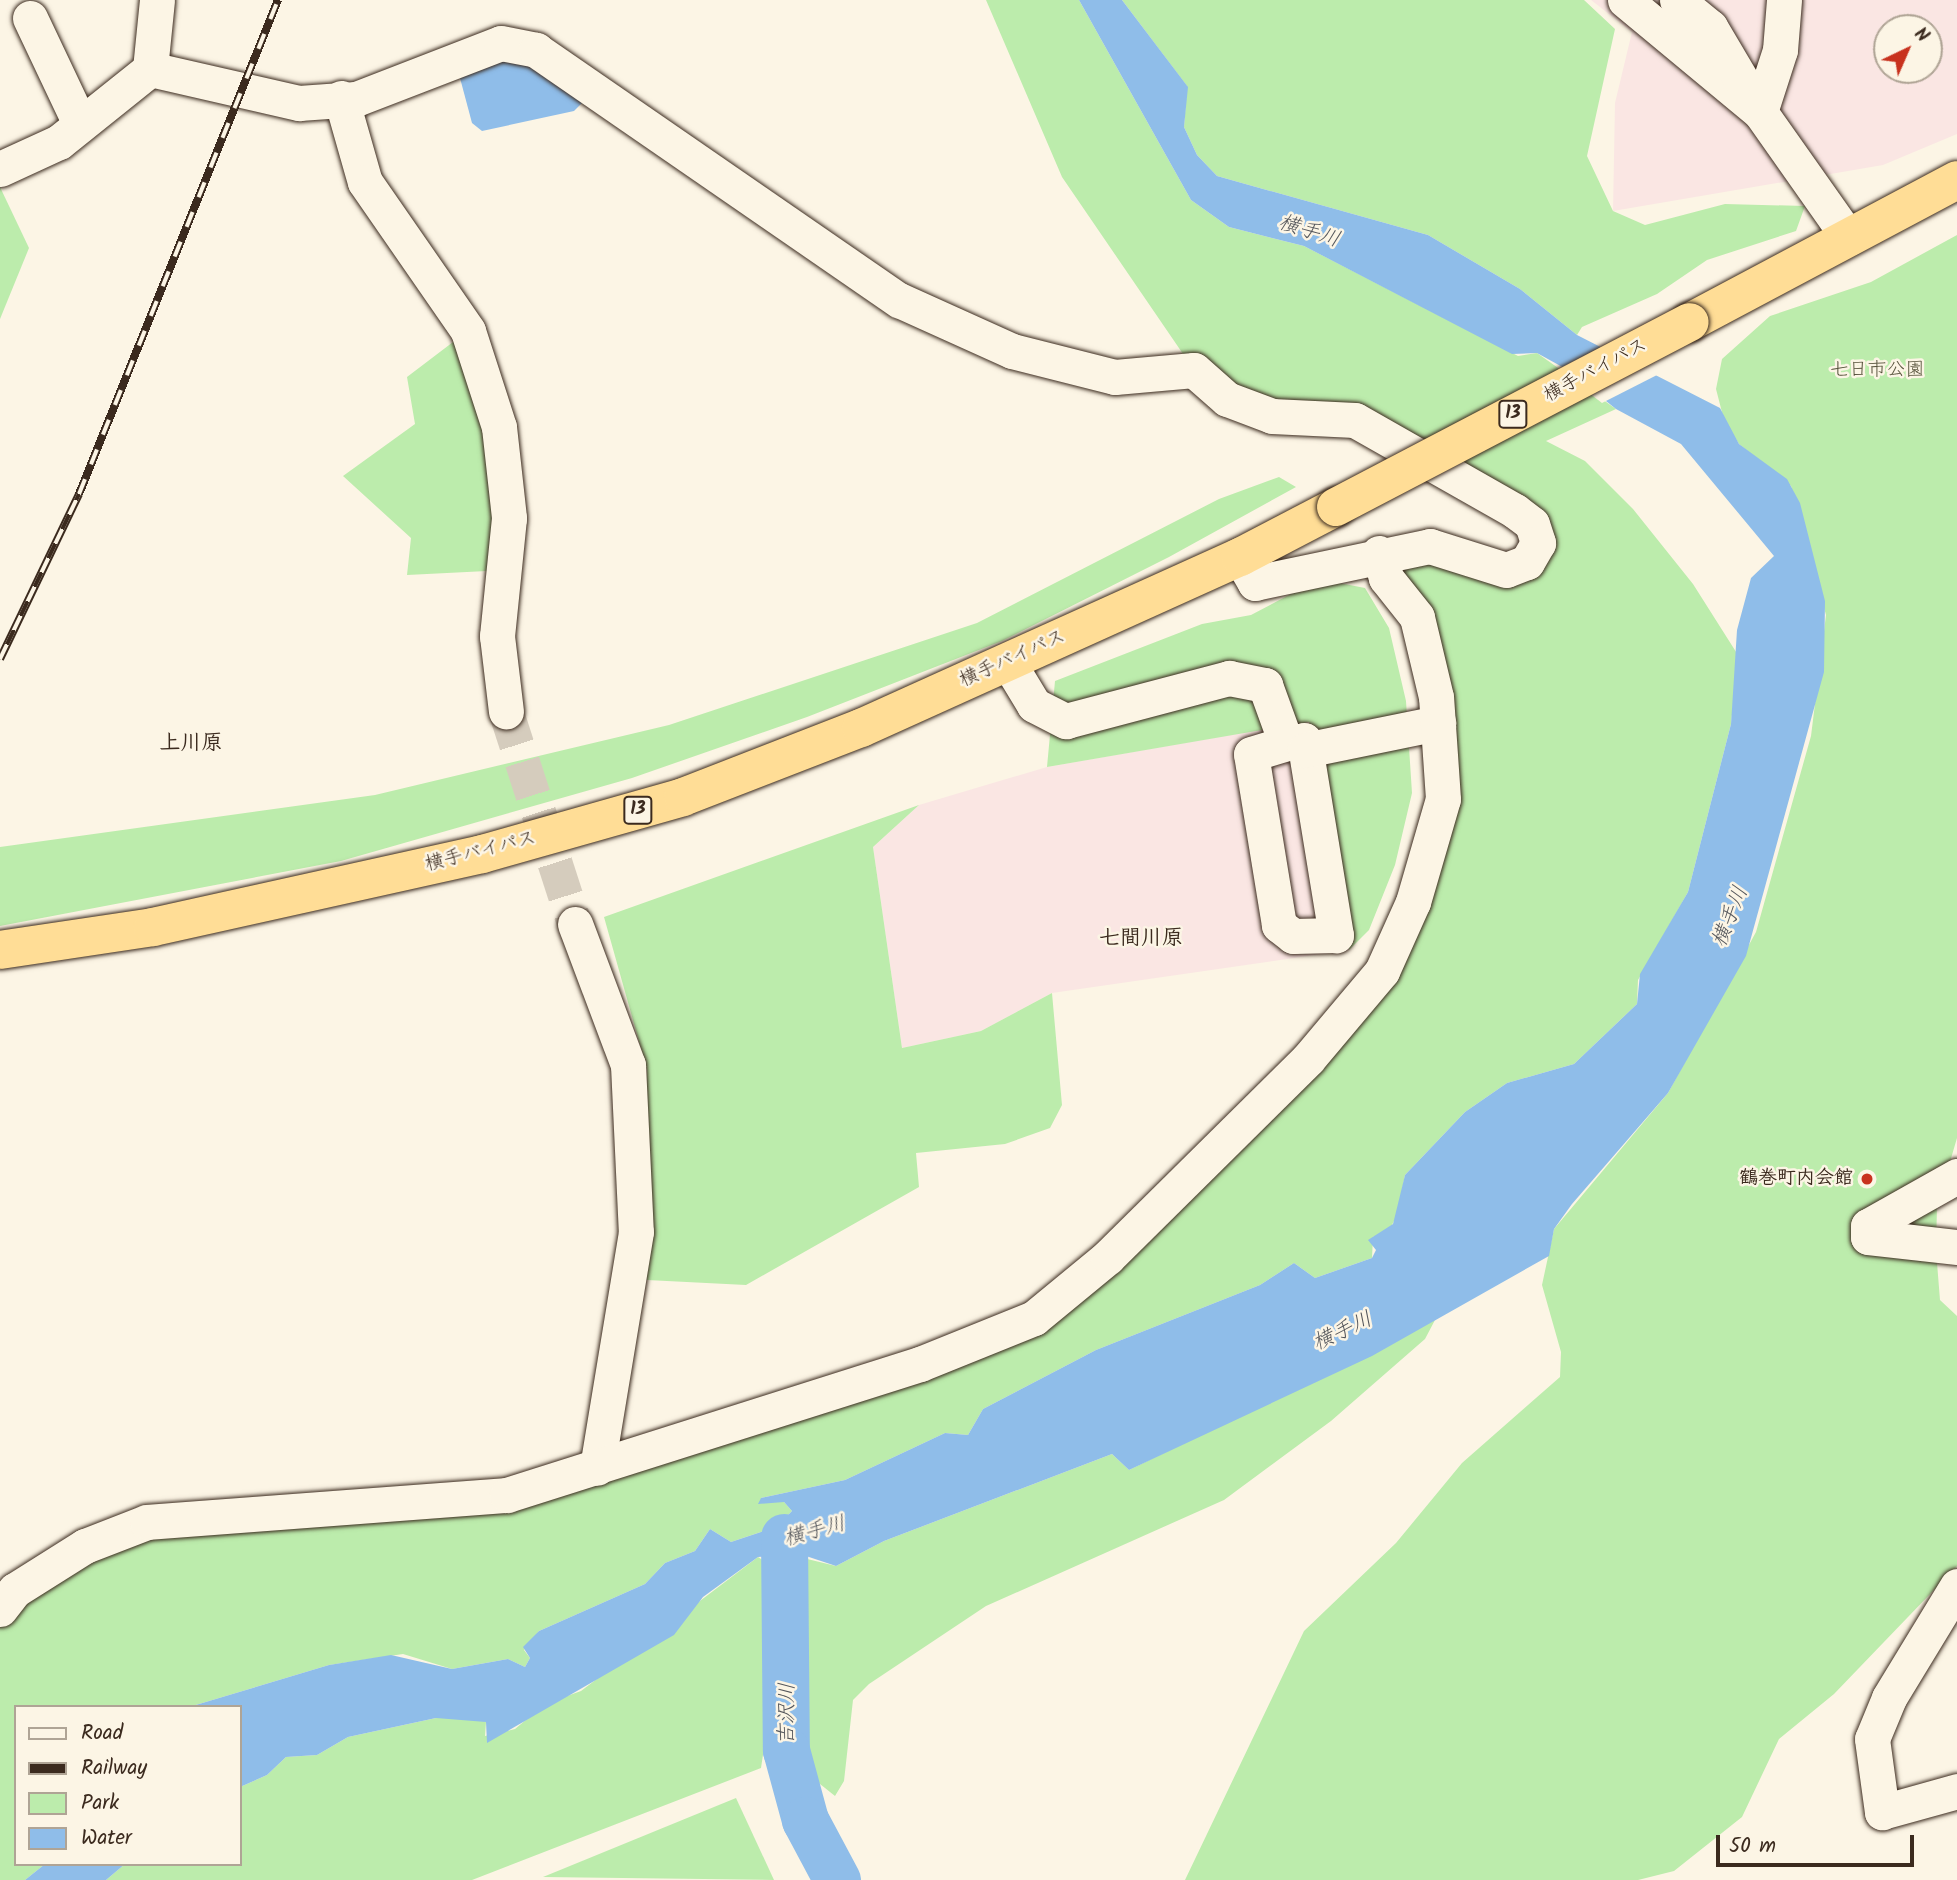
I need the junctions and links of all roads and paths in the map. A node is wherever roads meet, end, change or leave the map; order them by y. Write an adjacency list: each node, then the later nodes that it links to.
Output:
1 (156, 0): 6 (street)
2 (1625, 0): 8 (street)
3 (1677, 0): 8 (street)
4 (1784, 0): 8 (street)
5 (30, 18): 9 (street)
6 (150, 69): 7 (street); 9 (street)
7 (341, 98): 13 (street); 16 (street)
8 (1760, 113): 12 (street)
9 (80, 124): 10 (street)
10 (0, 169)
11 (1957, 180): 12 (highway, 横手バイパス / 13)
12 (1849, 237): 14 (highway, 横手バイパス / 13, bridge)
13 (1379, 553): 14 (street); 17 (street)
14 (1240, 557): 15 (highway, 横手バイパス / 13)
15 (1008, 662): 18 (street); 20 (highway, 横手バイパス / 13)
16 (506, 710)
17 (1438, 723): 18 (street); 23 (street)
18 (1296, 747): 18 (street)
19 (575, 924): 23 (street)
20 (0, 950)
21 (1957, 1176): 22 (street)
22 (1957, 1247)
23 (597, 1468): 25 (street)
24 (1957, 1586): 26 (street)
25 (0, 1609)
26 (1957, 1791)

